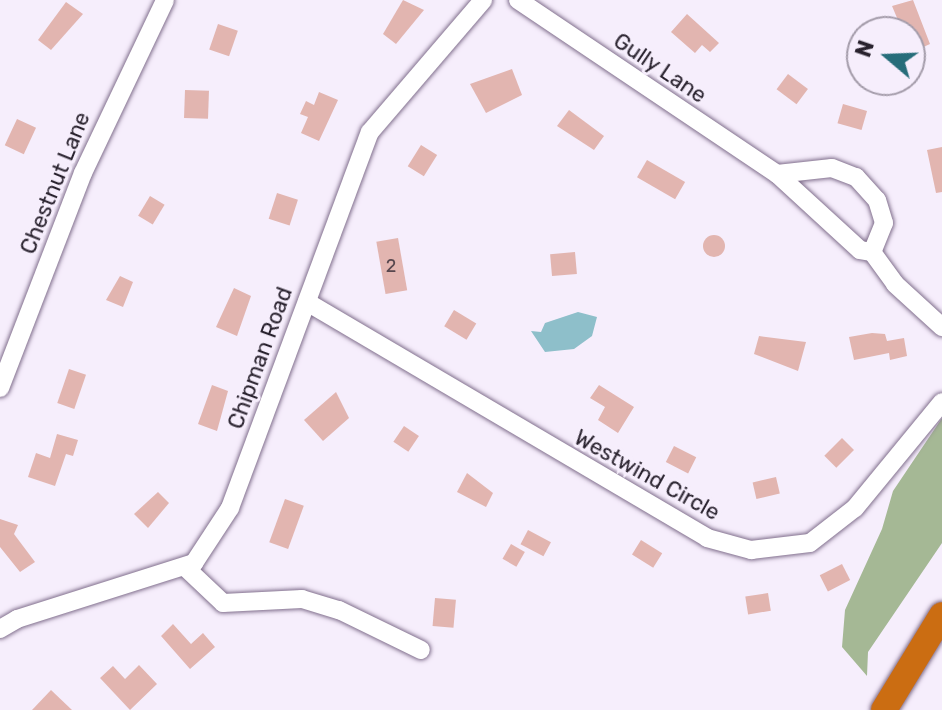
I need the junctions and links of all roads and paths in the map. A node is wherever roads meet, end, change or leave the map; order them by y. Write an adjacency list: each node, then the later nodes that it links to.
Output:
1 (165, 0): 8 (street, Chestnut Lane)
2 (483, 0): 6 (street, Chipman Road)
3 (518, 0): 4 (street, Gully Lane)
4 (777, 174): 5 (street, Gully Lane); 5 (street)
5 (872, 252): 7 (street)
6 (307, 302): 9 (street, Westwind Circle); 10 (street, Chipman Road)
7 (942, 327)
8 (0, 388)
9 (942, 402)
10 (186, 568): 12 (street); 13 (street)
11 (942, 615): 14 (highway)
12 (0, 629)
13 (421, 650)
14 (884, 710)

